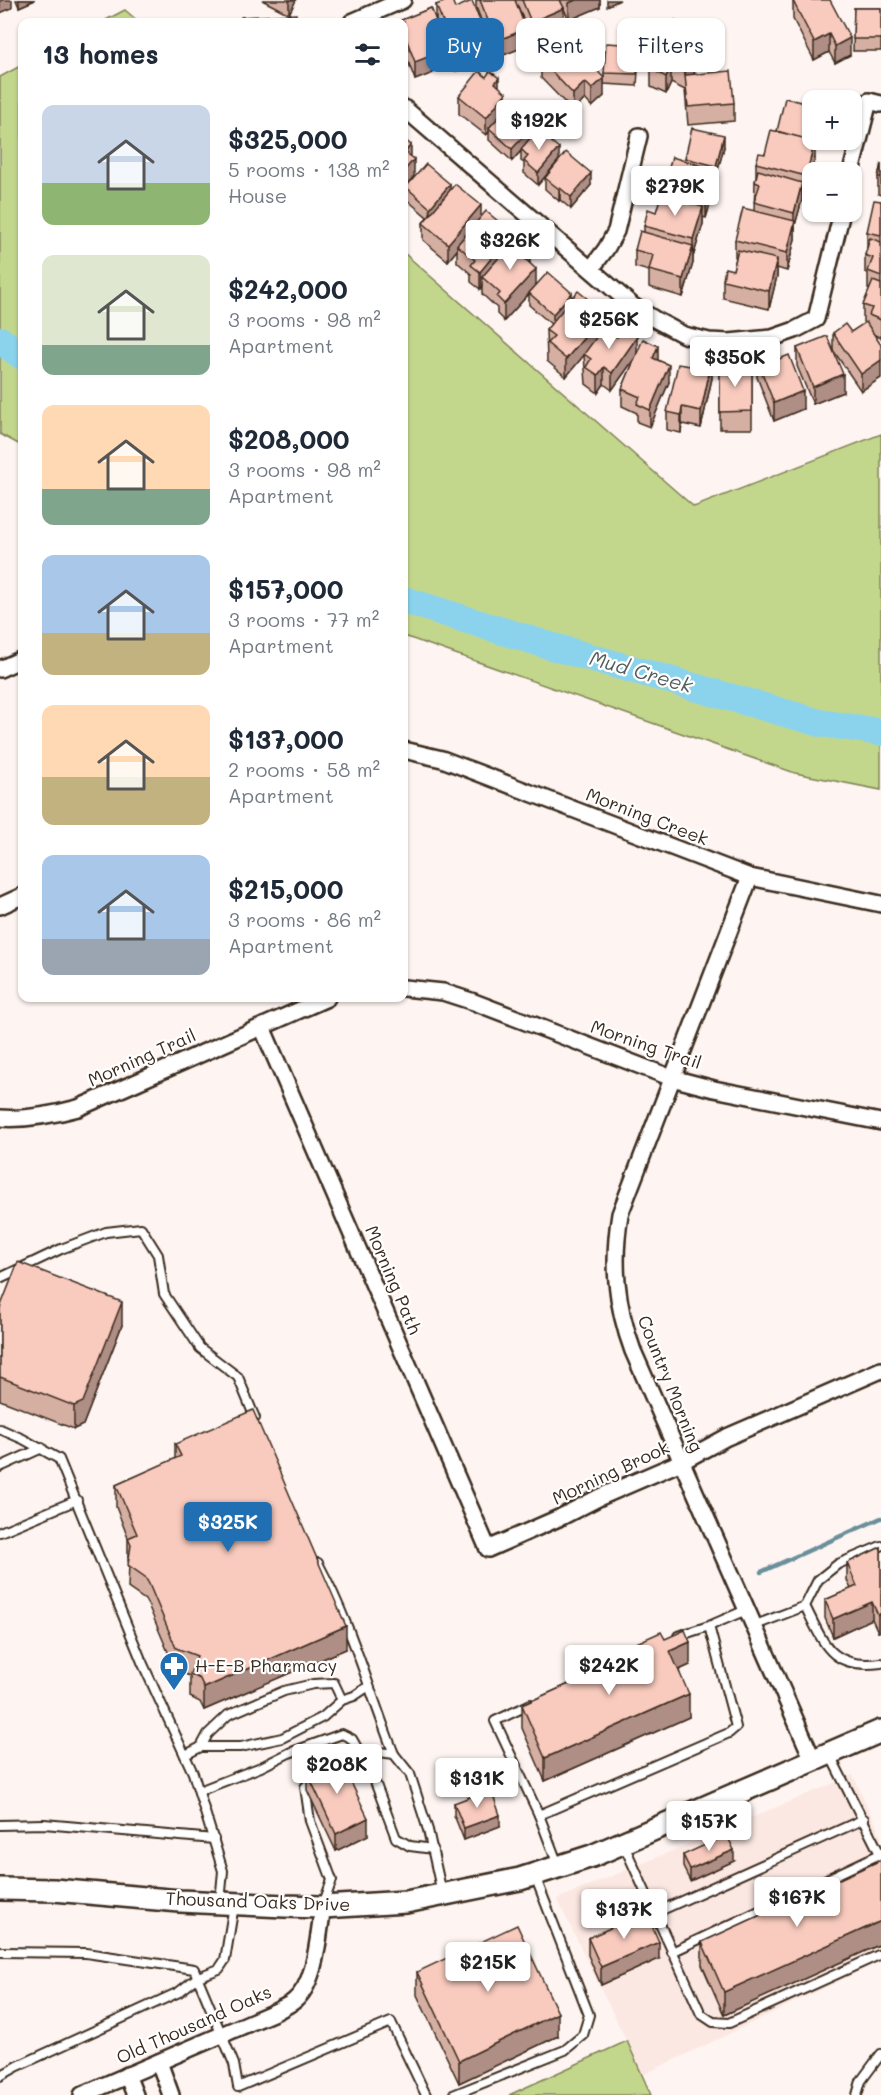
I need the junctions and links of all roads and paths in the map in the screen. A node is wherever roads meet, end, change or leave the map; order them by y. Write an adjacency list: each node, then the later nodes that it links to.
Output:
1 (403, 0): 2 (street)
2 (361, 18)
3 (875, 103): 6 (street)
4 (408, 111): 8 (street)
5 (639, 136): 8 (street)
6 (855, 162)
7 (840, 222): 8 (street)
8 (591, 269)
9 (18, 661): 10 (street)
10 (0, 669)
11 (408, 751): 12 (street, Morning Creek)
12 (750, 877): 14 (street, Morning Creek); 19 (street, Country Morning)
13 (18, 898): 15 (street)
14 (881, 904)
15 (0, 906)
16 (408, 988): 19 (street, Morning Trail)
17 (318, 1002): 18 (street, Morning Trail)
18 (262, 1027): 20 (street, Morning Trail); 32 (street, Morning Path)
19 (672, 1078): 21 (street, Morning Trail); 27 (street, Country Morning)
20 (0, 1118)
21 (881, 1122)
22 (0, 1278): 24 (lane)
23 (881, 1370): 27 (street, Morning Brook)
24 (258, 1424)
25 (0, 1430): 26 (lane)
26 (42, 1448): 28 (lane); 29 (lane)
27 (681, 1462): 32 (street, Morning Brook); 35 (street, Country Morning)
28 (0, 1467)
29 (76, 1500): 30 (lane); 48 (lane)
30 (0, 1532)
31 (881, 1546): 34 (lane)
32 (488, 1549)
33 (312, 1552): 42 (lane)
34 (805, 1606): 37 (lane); 40 (lane)
35 (746, 1610): 36 (lane); 37 (street, Country Morning)
36 (709, 1626): 38 (lane); 52 (lane)
37 (753, 1626): 50 (street, Country Morning)
38 (668, 1640)
39 (647, 1648): 41 (lane)
40 (881, 1663)
41 (569, 1685)
42 (369, 1686): 43 (lane); 47 (lane)
43 (342, 1700): 46 (lane); 46 (lane)
44 (538, 1700): 52 (lane)
45 (881, 1731): 50 (main road, Thousand Oaks Drive)
46 (201, 1747): 48 (lane)
47 (393, 1754): 49 (lane); 57 (lane)
48 (185, 1755): 51 (lane)
49 (361, 1756): 51 (lane); 57 (lane); 64 (lane)
50 (821, 1757): 53 (lane); 56 (main road, Thousand Oaks Drive)
51 (199, 1791): 55 (lane)
52 (538, 1815): 59 (lane)
53 (864, 1819): 58 (lane); 65 (lane)
54 (0, 1825): 55 (lane)
55 (214, 1839): 63 (lane)
56 (623, 1842): 59 (main road, Thousand Oaks Drive); 65 (lane)
57 (433, 1849): 62 (lane)
58 (881, 1855): 67 (lane)
59 (559, 1866): 60 (main road, Thousand Oaks Drive)
60 (535, 1874): 62 (main road, Thousand Oaks Drive); 80 (lane)
61 (0, 1889): 63 (main road, Thousand Oaks Drive)
62 (443, 1895): 64 (main road, Thousand Oaks Drive)
63 (227, 1903): 64 (main road, Thousand Oaks Drive); 69 (lane)
64 (323, 1907): 70 (street, Old Thousand Oaks)
65 (655, 1913): 67 (lane)
66 (0, 1952): 69 (lane)
67 (672, 1952): 68 (lane)
68 (881, 1954)
69 (198, 1977): 70 (lane); 74 (lane)
70 (222, 2034): 72 (street, Old Thousand Oaks); 75 (lane)
71 (881, 2054): 81 (lane)
72 (159, 2061): 73 (street, Old Thousand Oaks); 78 (street)
73 (127, 2075): 76 (street, Old Thousand Oaks); 77 (street)
74 (0, 2076)
75 (238, 2091): 79 (lane)
76 (82, 2095)
77 (135, 2095)
78 (171, 2095)
79 (426, 2095)
80 (453, 2095)
81 (857, 2095)

